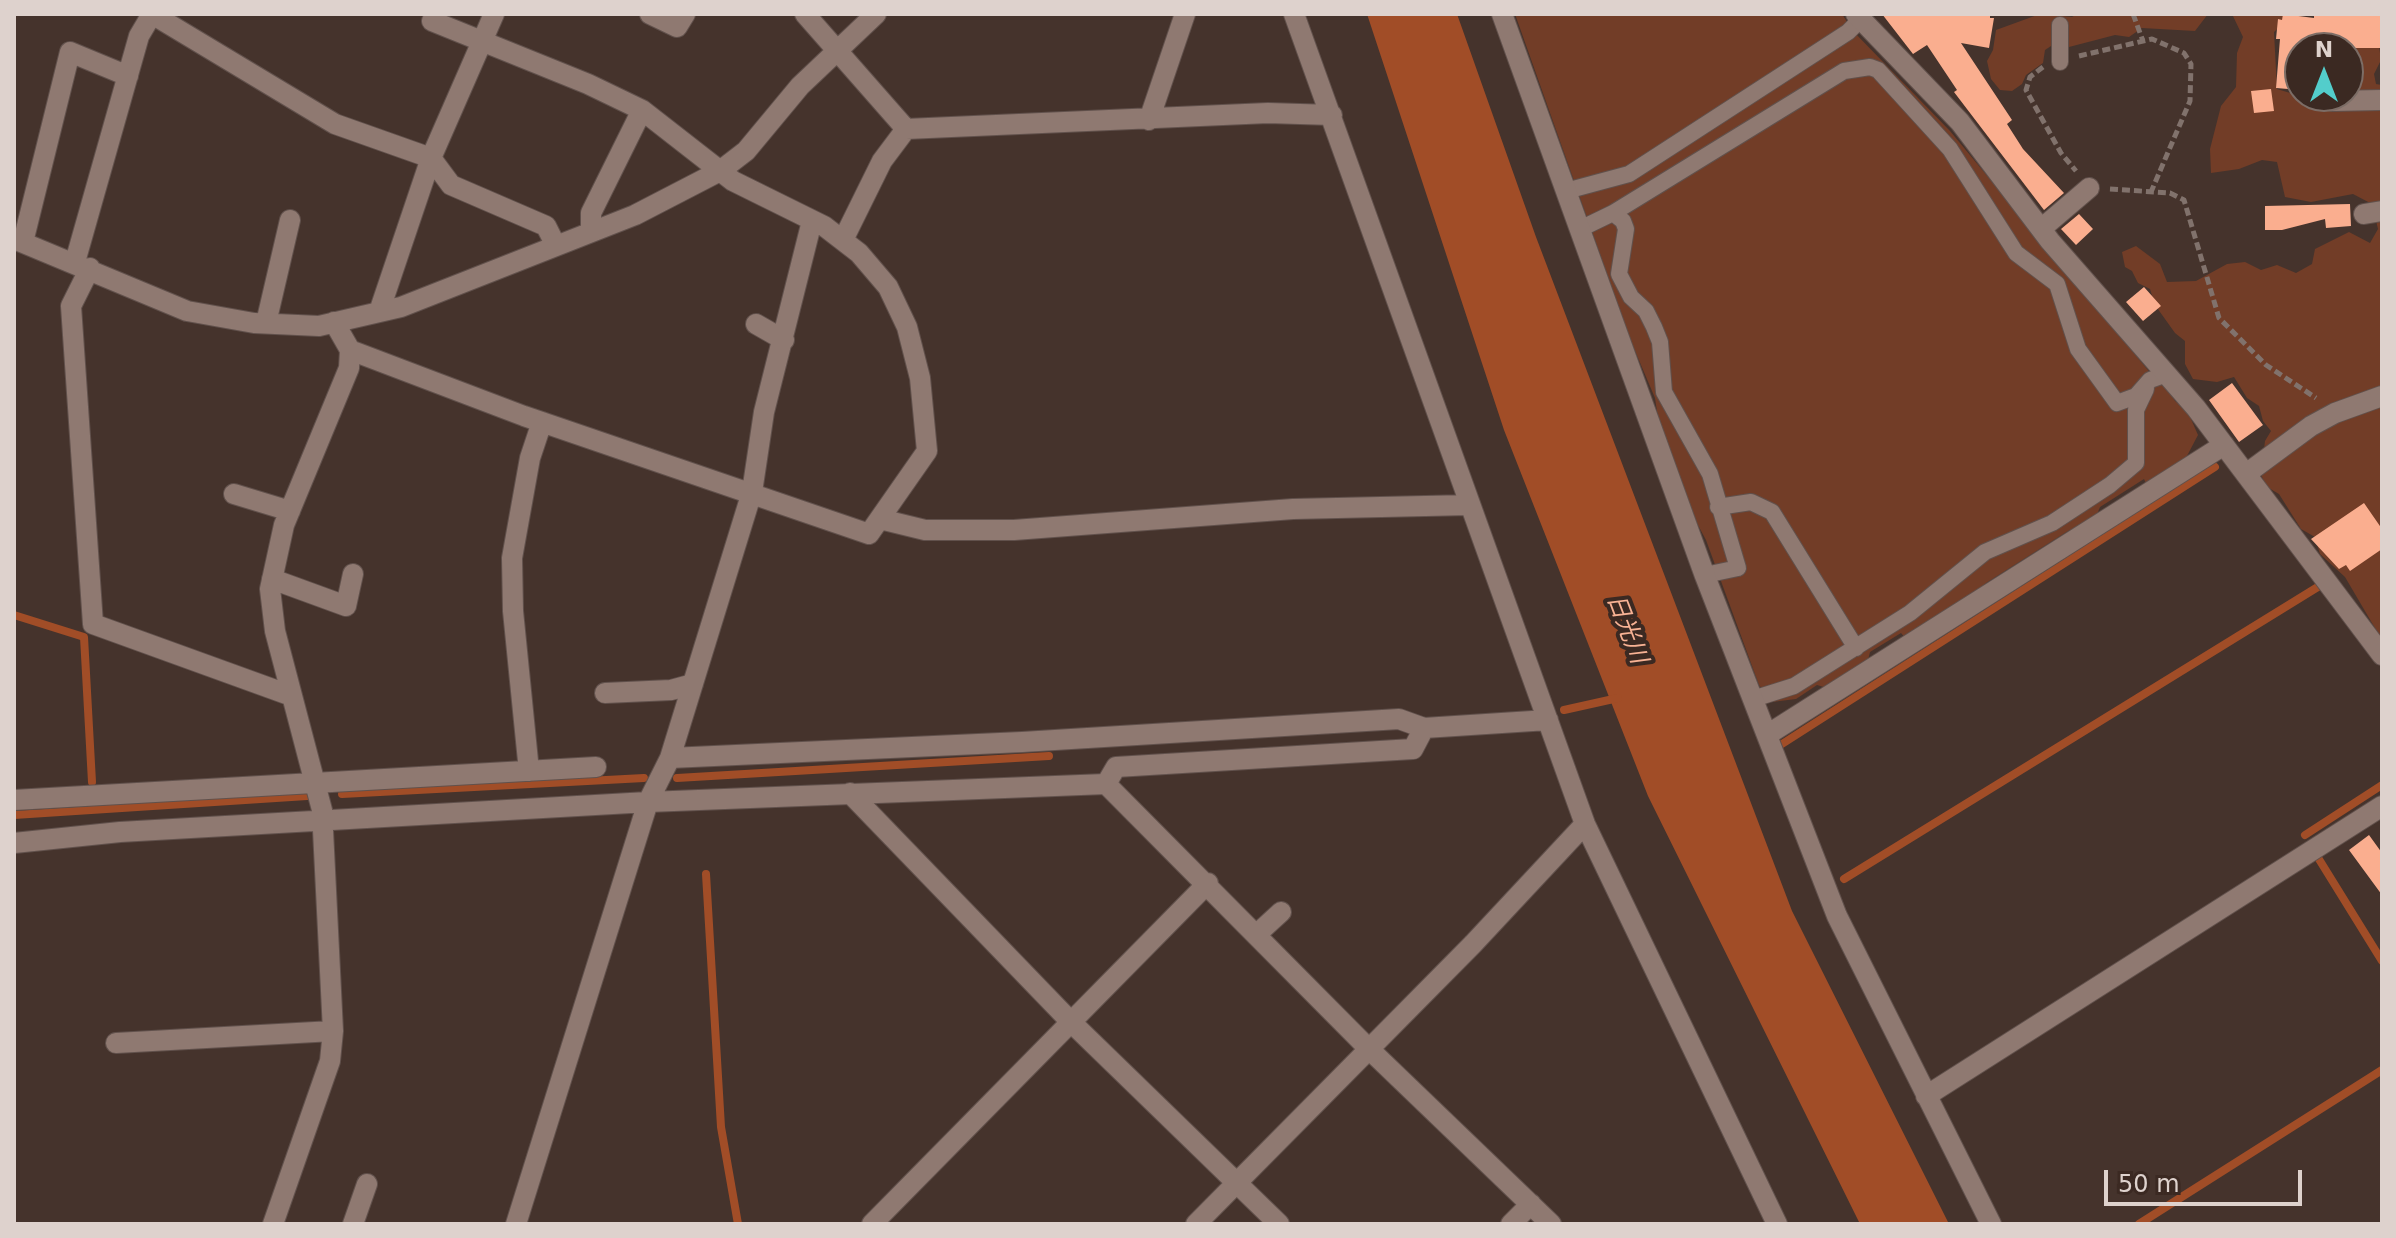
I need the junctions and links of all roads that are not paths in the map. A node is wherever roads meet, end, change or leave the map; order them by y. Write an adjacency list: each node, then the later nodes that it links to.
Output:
1 (152, 14): 18 (street); 25 (street)
2 (494, 14): 13 (street)
3 (650, 14): 4 (street)
4 (685, 14)
5 (805, 14): 15 (street)
6 (876, 14): 15 (street)
7 (1185, 14): 22 (street)
8 (1294, 14): 21 (street)
9 (1502, 14): 28 (street)
10 (1857, 17): 14 (lane); 33 (street)
11 (432, 21): 13 (street)
12 (2060, 25): 16 (lane)
13 (483, 41): 19 (street); 25 (street)
14 (1828, 45): 17 (lane); 20 (lane)
15 (837, 49): 23 (street); 26 (street)
16 (2060, 62)
17 (1844, 71): 24 (lane); 45 (lane)
18 (128, 76): 36 (street); 38 (street)
19 (642, 110): 26 (street); 34 (street)
20 (1725, 111): 24 (lane); 28 (lane)
21 (1332, 115): 22 (street); 52 (street)
22 (1149, 120): 23 (street)
23 (906, 129): 35 (street)
24 (1739, 135): 29 (lane)
25 (431, 158): 37 (street); 39 (street)
26 (720, 171): 31 (street); 34 (street)
27 (2089, 188): 33 (street)
28 (1566, 191): 32 (street)
29 (1613, 213): 32 (lane); 53 (lane)
30 (290, 220): 41 (street)
31 (812, 221): 35 (street); 43 (street)
32 (1580, 229): 57 (street)
33 (2041, 229): 45 (street)
34 (591, 232): 37 (street)
35 (843, 240): 55 (street)
36 (18, 241): 38 (street)
37 (555, 244): 39 (street)
38 (82, 265): 41 (street); 65 (street)
39 (379, 312): 40 (street)
40 (334, 322): 41 (street); 44 (street)
41 (266, 323)
42 (756, 324): 43 (street)
43 (784, 340): 50 (street)
44 (350, 350): 47 (street); 54 (street)
45 (2158, 377): 48 (street); 59 (lane)
46 (2382, 396): 49 (street)
47 (542, 422): 50 (street); 72 (street)
48 (2224, 445): 49 (street); 61 (street)
49 (2246, 474): 62 (street)
50 (752, 492): 55 (street); 63 (street)
51 (234, 494): 54 (street)
52 (1469, 505): 55 (street); 67 (street)
53 (1718, 507): 57 (lane); 60 (lane)
54 (290, 511): 58 (street)
55 (880, 519)
56 (353, 574): 58 (street)
57 (1705, 575): 66 (street)
58 (272, 579): 65 (street)
59 (1887, 628): 60 (lane); 61 (lane)
60 (1856, 648): 66 (lane)
61 (1902, 649): 69 (street)
62 (2382, 655)
63 (693, 684): 64 (street); 70 (street)
64 (605, 693)
65 (292, 696): 73 (street)
66 (1753, 699): 69 (street)
67 (1548, 720): 68 (street); 80 (street)
68 (1424, 728): 70 (street); 74 (street)
69 (1767, 735): 89 (street)
70 (670, 758): 77 (street)
71 (596, 767): 72 (street)
72 (529, 771): 73 (street)
73 (315, 784): 76 (street); 79 (street)
74 (1106, 784): 75 (street); 82 (street)
75 (850, 793): 77 (street); 85 (street)
76 (14, 800)
77 (648, 802): 79 (street); 95 (street)
78 (2382, 806): 89 (street)
79 (320, 822): 81 (street); 86 (street)
80 (1585, 824): 88 (street); 101 (street)
81 (14, 843)
82 (1208, 883): 84 (street); 85 (street)
83 (1281, 912): 84 (street)
84 (1257, 934): 88 (street)
85 (1071, 1022): 90 (street); 96 (street)
86 (333, 1031): 87 (street); 93 (street)
87 (116, 1043)
88 (1369, 1049): 90 (street); 92 (street)
89 (1926, 1096): 102 (street)
90 (1237, 1183): 97 (street); 98 (street)
91 (367, 1184): 94 (street)
92 (1531, 1204): 99 (street); 100 (street)
93 (273, 1224)
94 (353, 1224)
95 (516, 1224)
96 (872, 1224)
97 (1196, 1224)
98 (1279, 1224)
99 (1511, 1224)
100 (1551, 1224)
101 (1777, 1224)
102 (1991, 1224)

